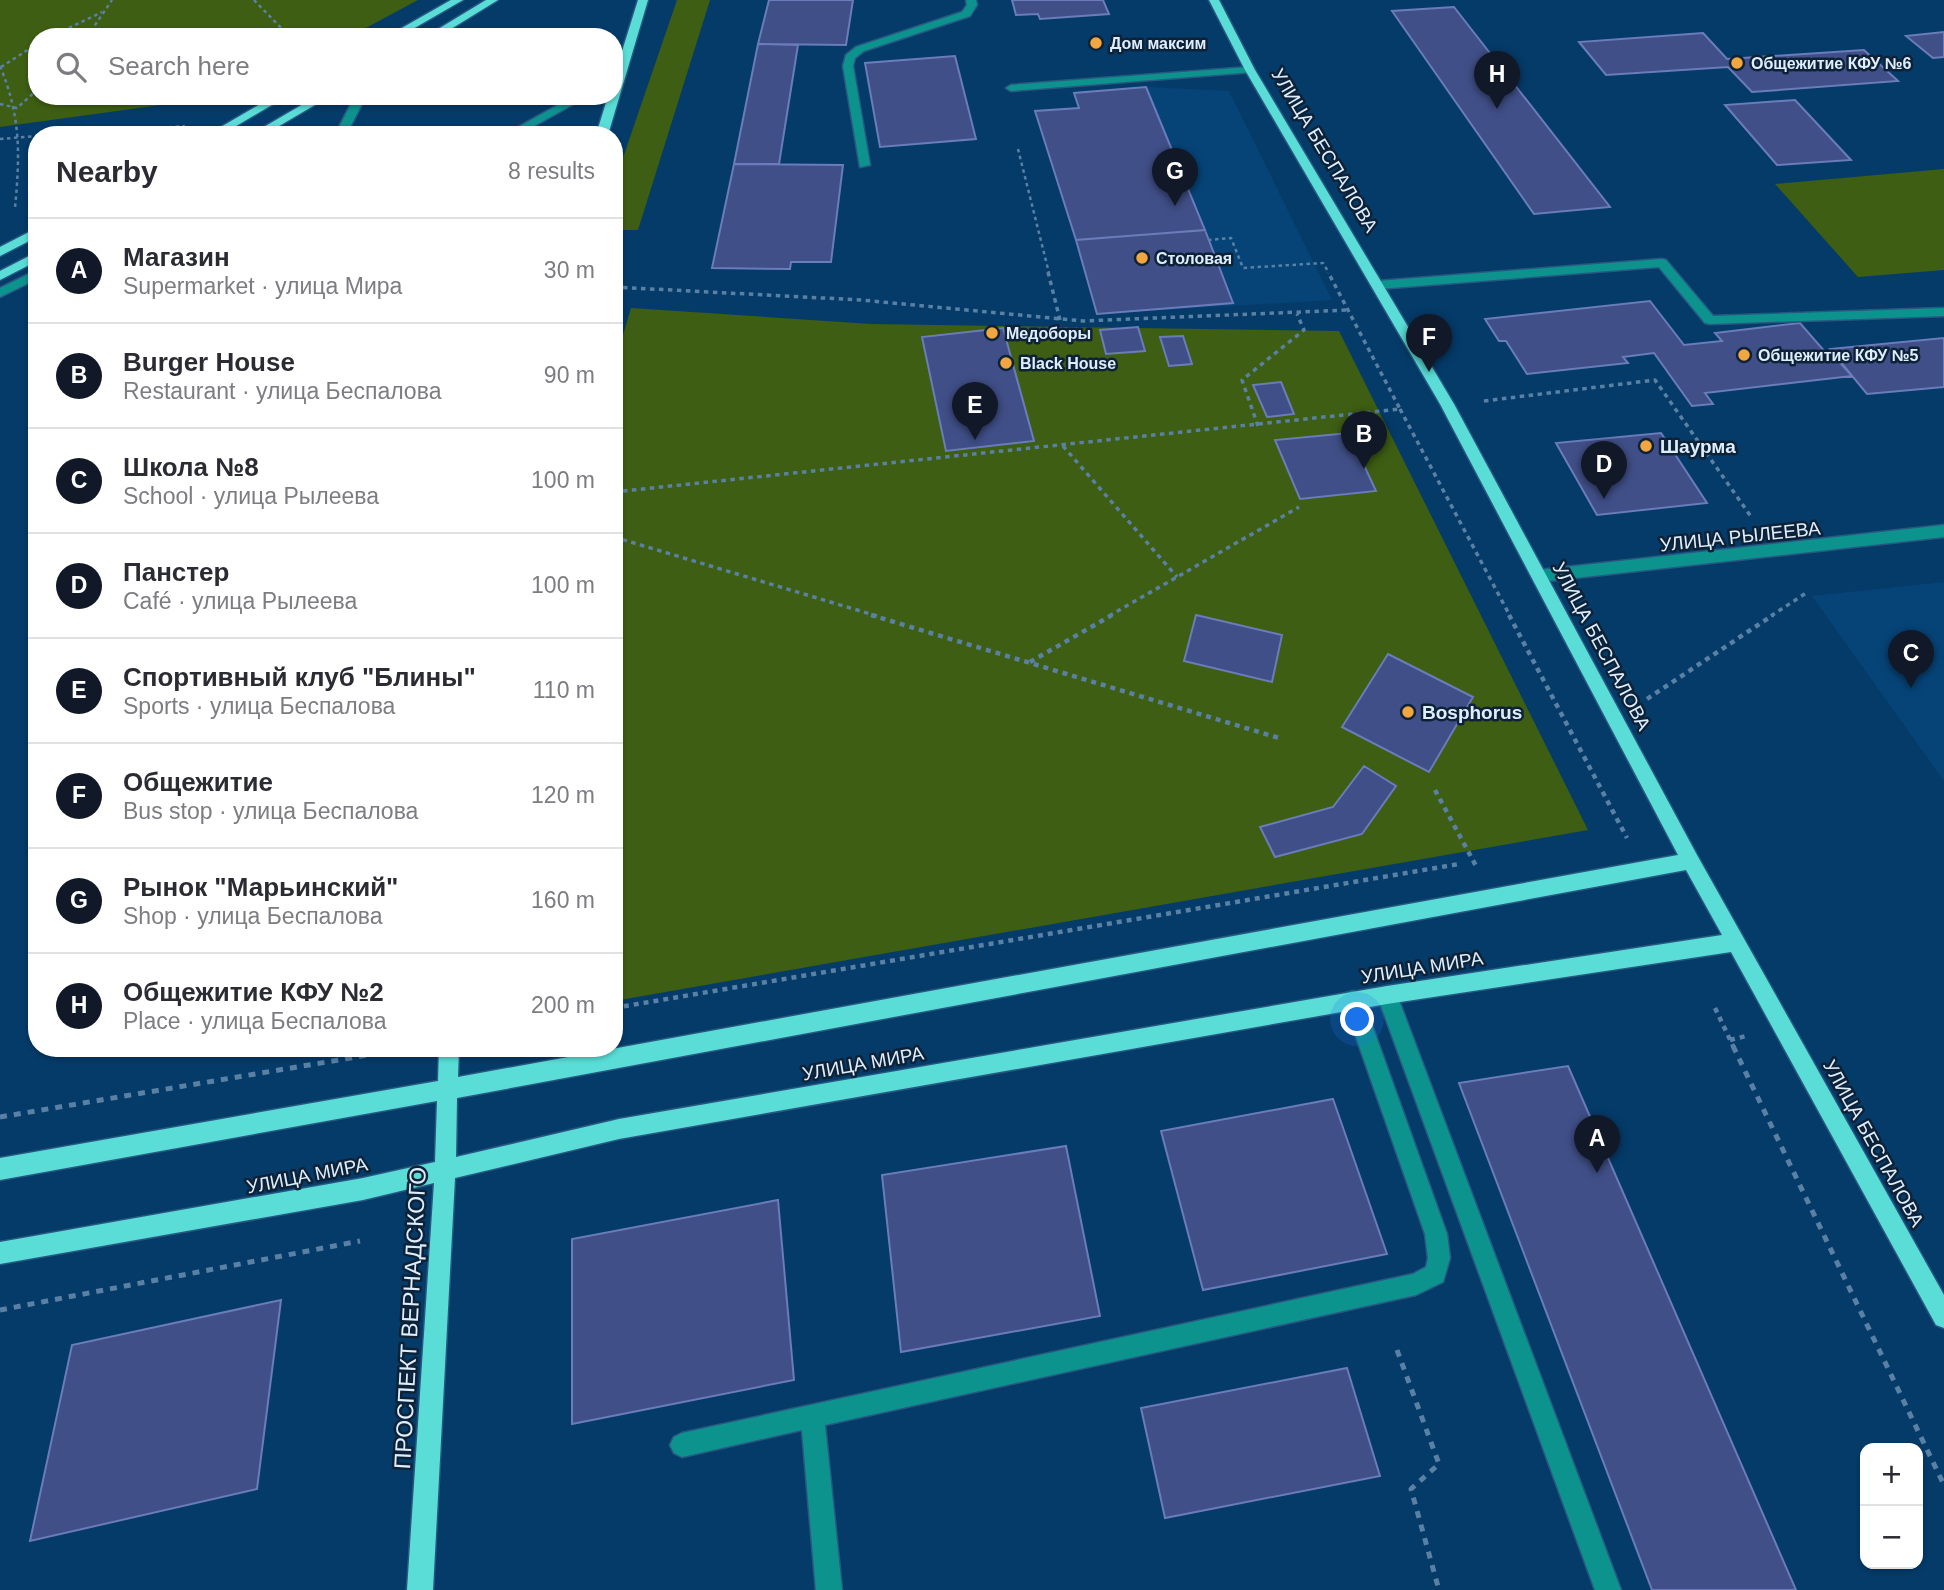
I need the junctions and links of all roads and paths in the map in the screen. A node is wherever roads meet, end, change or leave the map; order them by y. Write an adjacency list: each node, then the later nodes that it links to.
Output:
1 (112, 0): 9 (path)
2 (254, 0): 12 (path)
3 (458, 0): 13 (main road)
4 (493, 0): 14 (main road)
5 (643, 0): 16 (main road)
6 (653, 0): 17 (main road)
7 (971, 0): 40 (street)
8 (1214, 0): 19 (main road, УЛИЦА БЕСПАЛОВА)
9 (102, 12): 10 (path); 11 (path)
10 (69, 28)
11 (92, 28)
12 (281, 28)
13 (407, 28)
14 (445, 28)
15 (28, 50): 18 (path)
16 (623, 60)
17 (623, 65)
18 (0, 67): 28 (path)
19 (1250, 70): 20 (street); 48 (main road, УЛИЦА БЕСПАЛОВА)
20 (1011, 88)
21 (28, 98): 28 (path)
22 (0, 104): 28 (path)
23 (266, 105): 31 (main road)
24 (309, 105): 32 (main road)
25 (355, 105): 33 (street)
26 (566, 105): 34 (street)
27 (611, 105): 35 (main road)
28 (17, 108): 37 (path)
29 (180, 126): 30 (path)
30 (210, 126)
31 (228, 126)
32 (271, 126)
33 (345, 126)
34 (526, 126)
35 (605, 126)
36 (28, 137): 37 (path)
37 (21, 138): 38 (path); 41 (path)
38 (0, 139)
39 (1018, 149): 54 (path)
40 (864, 165)
41 (15, 217)
42 (28, 237): 44 (main road)
43 (1209, 240): 51 (path)
44 (0, 252)
45 (28, 261): 46 (main road)
46 (0, 276)
47 (28, 279): 50 (street)
48 (1378, 285): 52 (street); 64 (main road, УЛИЦА БЕСПАЛОВА)
49 (623, 287): 54 (path)
50 (0, 293)
51 (1349, 310): 53 (path); 56 (path)
52 (1944, 312)
53 (1297, 314): 54 (path); 57 (path)
54 (1060, 320)
55 (1483, 401): 61 (path)
56 (1401, 409): 57 (path); 71 (path)
57 (1258, 426): 58 (path)
58 (1063, 446): 59 (path); 65 (path)
59 (623, 491)
60 (1299, 506): 65 (path)
61 (1759, 527)
62 (1944, 531): 64 (street, УЛИЦА РЫЛЕЕВА)
63 (623, 540): 67 (path)
64 (1539, 576): 72 (main road, УЛИЦА БЕСПАЛОВА)
65 (1177, 578): 67 (path)
66 (1806, 593): 68 (path)
67 (1029, 663): 69 (path)
68 (1647, 698)
69 (1279, 738)
70 (1435, 790): 73 (path)
71 (1628, 840)
72 (1691, 860): 74 (main road); 75 (main road, УЛИЦА БЕСПАЛОВА)
73 (1474, 861): 74 (path); 78 (path)
74 (1492, 896): 80 (main road)
75 (1737, 942): 76 (main road, УЛИЦА МИРА); 91 (main road, УЛИЦА БЕСПАЛОВА)
76 (1387, 995): 77 (main road, УЛИЦА МИРА); 99 (street)
77 (1353, 1000): 87 (main road, УЛИЦА МИРА); 93 (street)
78 (623, 1006)
79 (1715, 1008): 95 (path)
80 (623, 1056)
81 (356, 1057): 85 (path)
82 (448, 1057): 84 (main road, ПРОСПЕКТ ВЕРНАДСКОГО)
83 (619, 1057): 84 (main road)
84 (446, 1089): 86 (main road); 87 (main road, ПРОСПЕКТ ВЕРНАДСКОГО)
85 (0, 1117)
86 (0, 1169)
87 (445, 1169): 89 (main road, УЛИЦА МИРА); 96 (main road, ПРОСПЕКТ ВЕРНАДСКОГО)
88 (360, 1241): 90 (path)
89 (0, 1253)
90 (0, 1310)
91 (1944, 1317)
92 (1397, 1350): 98 (path)
93 (812, 1416): 94 (street); 97 (street)
94 (682, 1445)
95 (1944, 1485)
96 (419, 1590)
97 (829, 1590)
98 (1439, 1590)
99 (1608, 1590)

